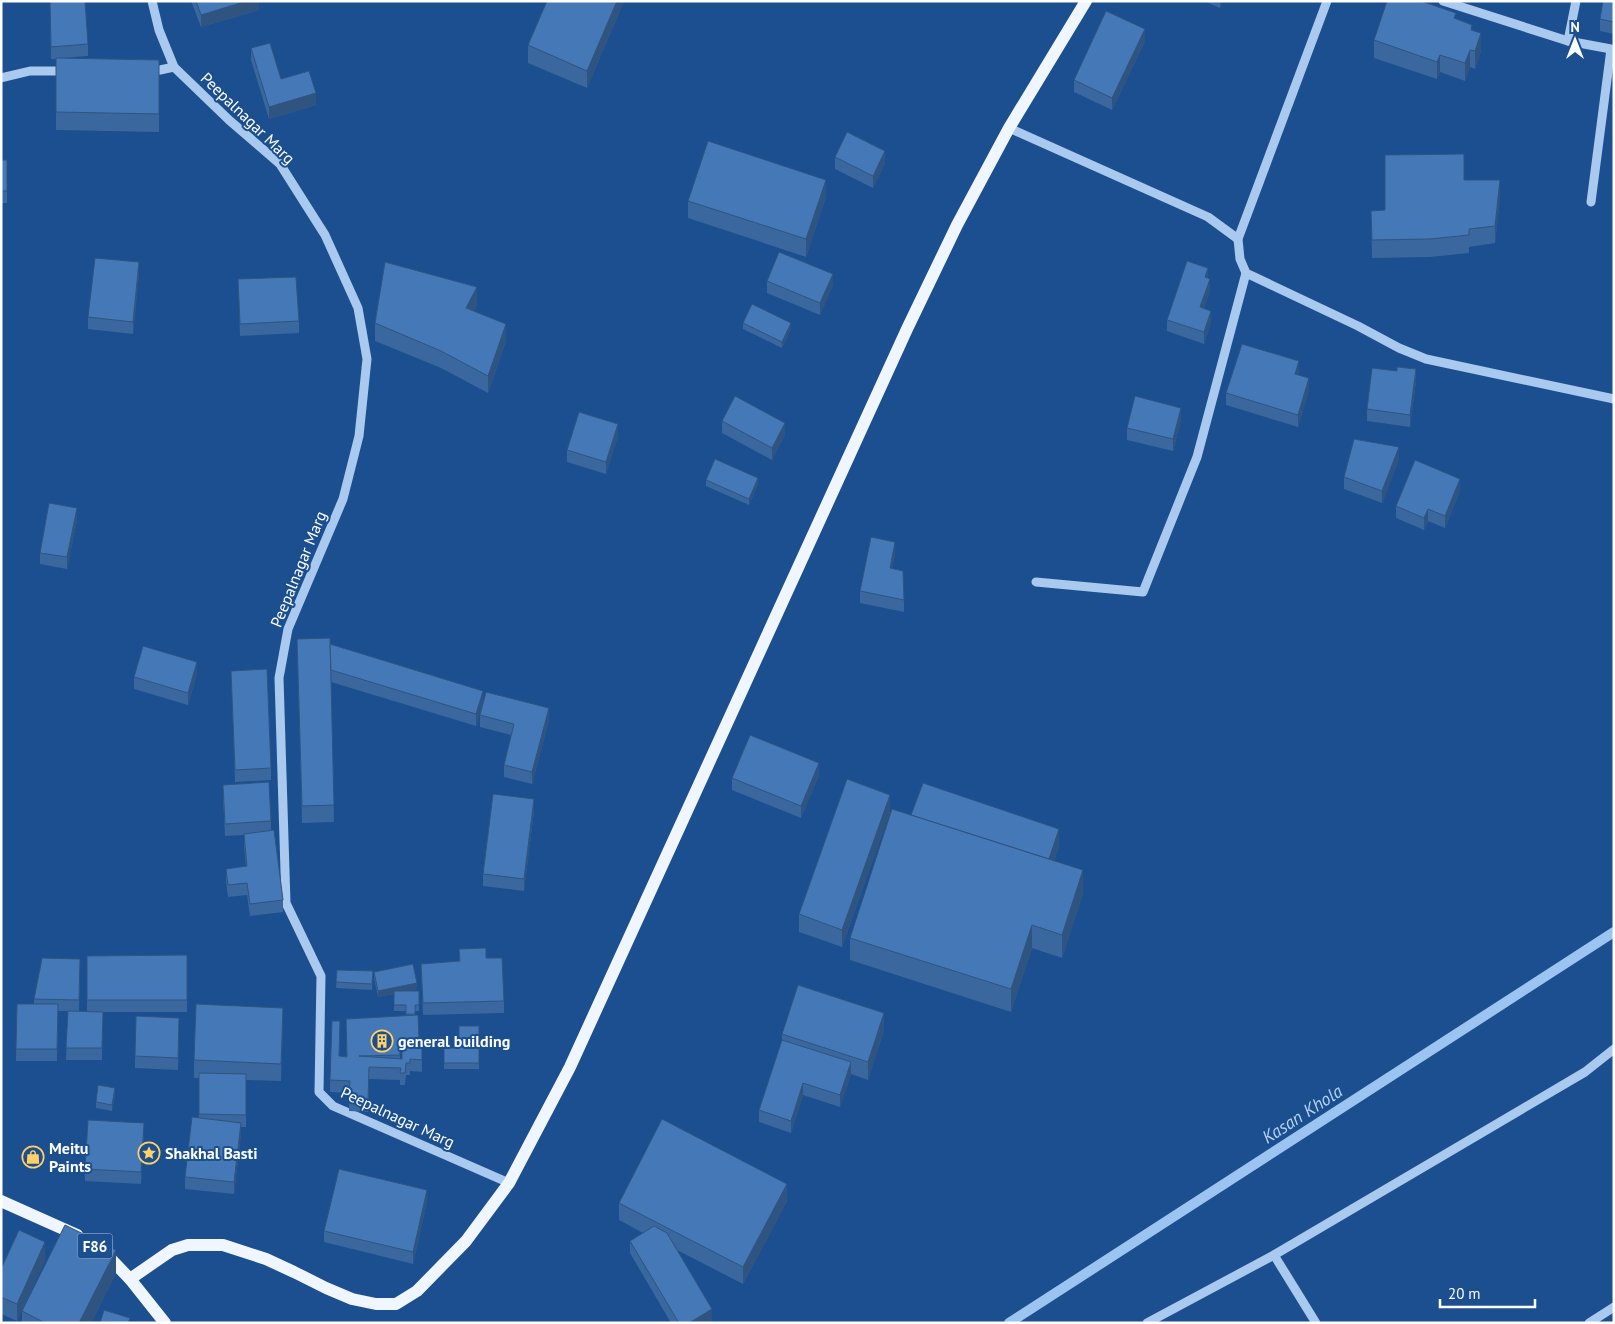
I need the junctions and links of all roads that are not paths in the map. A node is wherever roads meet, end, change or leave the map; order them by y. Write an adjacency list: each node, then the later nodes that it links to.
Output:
1 (152, 1): 7 (street, Peepalnagar Marg)
2 (1086, 1): 11 (main road)
3 (1327, 1): 13 (street)
4 (1443, 1): 6 (street)
5 (1576, 1): 6 (street)
6 (1568, 41): 12 (street)
7 (174, 67): 8 (street); 18 (street, Peepalnagar Marg)
8 (142, 70)
9 (76, 71): 10 (street)
10 (1, 78)
11 (1009, 128): 13 (street); 18 (main road)
12 (1591, 202)
13 (1238, 240): 14 (street)
14 (1246, 273): 15 (street); 16 (street)
15 (1614, 400)
16 (1036, 582)
17 (1614, 1048): 20 (street)
18 (509, 1183): 21 (main road)
19 (1, 1201): 21 (main road, F86)
20 (1274, 1255): 25 (street); 26 (street)
21 (130, 1280): 24 (main road, F86)
22 (1614, 1307): 23 (street)
23 (1590, 1322)
24 (165, 1323)
25 (1147, 1323)
26 (1316, 1323)

